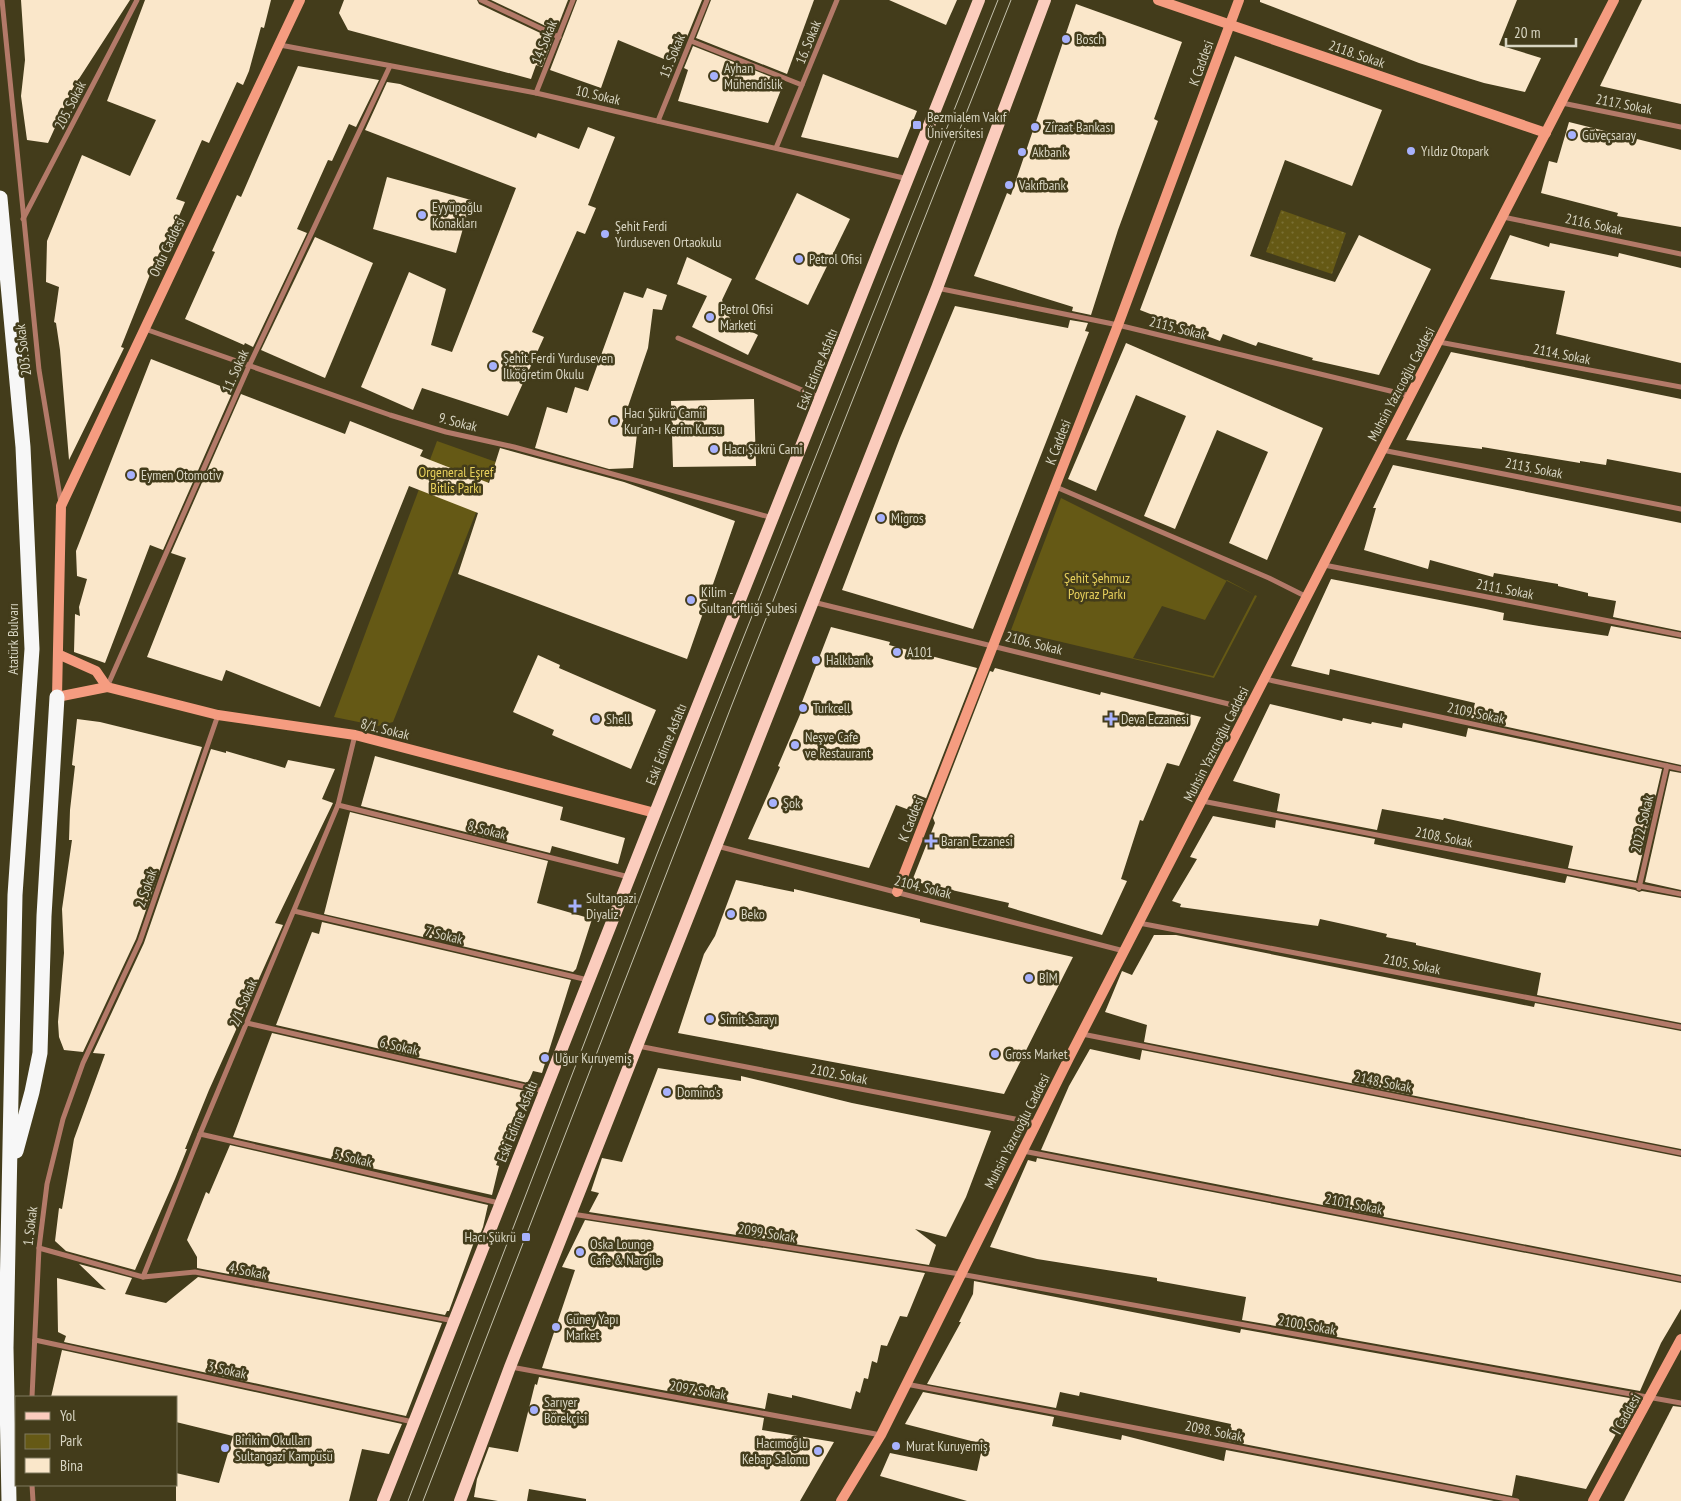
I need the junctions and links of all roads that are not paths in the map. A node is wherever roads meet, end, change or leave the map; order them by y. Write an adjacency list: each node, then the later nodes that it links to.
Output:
1 (2, 0): 28 (street, 203. Sokak)
2 (136, 0): 28 (street, 205. Sokak)
3 (300, 0): 16 (main road, Ordu Caddesi)
4 (481, 0): 14 (street)
5 (573, 0): 14 (street, 14. Sokak)
6 (707, 0): 15 (street, 15. Sokak)
7 (837, 0): 18 (street, 16. Sokak)
8 (979, 0): 25 (main road, Eski Edirne Asfaltı)
9 (1045, 0): 30 (main road)
10 (1158, 0): 13 (main road, 2118. Sokak)
11 (1239, 0): 13 (main road, K Caddesi)
12 (1614, 0): 20 (main road, Muhsin Yazıcıoğlu Caddesi)
13 (1230, 25): 23 (main road, 2118. Sokak); 31 (main road, K Caddesi)
14 (559, 37): 19 (street, 14. Sokak)
15 (691, 41): 18 (street); 21 (street, 15. Sokak)
16 (280, 45): 17 (street, 10. Sokak); 32 (main road, Ordu Caddesi)
17 (390, 66): 19 (street, 10. Sokak); 35 (street, 11. Sokak)
18 (802, 85): 24 (street, 16. Sokak)
19 (536, 93): 21 (street, 10. Sokak)
20 (1562, 103): 22 (street, 2117. Sokak); 23 (main road, Muhsin Yazıcıoğlu Caddesi)
21 (658, 121): 24 (street, 10. Sokak)
22 (1681, 127)
23 (1546, 133): 27 (main road, Muhsin Yazıcıoğlu Caddesi)
24 (776, 148): 25 (street, 10. Sokak)
25 (908, 179): 38 (main road, Eski Edirne Asfaltı)
26 (0, 198): 80 (highway, Atatürk Bulvarı)
27 (1503, 217): 29 (street, 2116. Sokak); 34 (main road, Muhsin Yazıcıoğlu Caddesi)
28 (22, 220): 41 (street, 203. Sokak)
29 (1681, 254)
30 (937, 288): 31 (street, 2115. Sokak); 46 (main road)
31 (1118, 325): 37 (street, 2115. Sokak); 40 (main road, K Caddesi)
32 (143, 329): 35 (street, 9. Sokak); 41 (main road, Ordu Caddesi)
33 (678, 338): 38 (street)
34 (1439, 342): 36 (street, 2114. Sokak); 37 (main road, Muhsin Yazıcıoğlu Caddesi)
35 (249, 366): 43 (street, 9. Sokak); 51 (street, 11. Sokak)
36 (1681, 388)
37 (1412, 396): 39 (main road, Muhsin Yazıcıoğlu Caddesi)
38 (822, 398): 43 (main road, Eski Edirne Asfaltı)
39 (1382, 450): 42 (street, 2113. Sokak); 44 (main road, Muhsin Yazıcıoğlu Caddesi)
40 (1056, 487): 45 (street); 48 (main road, K Caddesi)
41 (61, 506): 49 (main road, 203. Sokak)
42 (1681, 509)
43 (774, 519): 60 (main road, Eski Edirne Asfaltı)
44 (1324, 565): 45 (main road, Muhsin Yazıcıoğlu Caddesi); 47 (street, 2111. Sokak)
45 (1308, 598): 50 (main road, Muhsin Yazıcıoğlu Caddesi)
46 (813, 602): 48 (street, 2106. Sokak); 61 (main road)
47 (1681, 636)
48 (995, 645): 53 (street, 2106. Sokak); 64 (main road, K Caddesi)
49 (60, 655): 51 (main road); 52 (main road, 203. Sokak)
50 (1265, 679): 53 (main road, Muhsin Yazıcıoğlu Caddesi); 56 (street, 2109. Sokak)
51 (107, 687): 52 (main road, 8/1. Sokak); 54 (main road, 8/1. Sokak)
52 (57, 697): 80 (highway)
53 (1250, 709): 58 (main road, Muhsin Yazıcıoğlu Caddesi)
54 (218, 715): 55 (main road, 8/1. Sokak); 74 (street, 2. Sokak)
55 (355, 735): 59 (street, 2/1. Sokak); 60 (main road, 8/1. Sokak)
56 (1667, 766): 57 (street, 2109. Sokak); 63 (street, 2022. Sokak)
57 (1681, 769)
58 (1202, 801): 63 (street, 2108. Sokak); 67 (main road, Muhsin Yazıcıoğlu Caddesi)
59 (338, 805): 62 (street, 8. Sokak); 66 (street, 2/1. Sokak)
60 (654, 813): 62 (main road, Eski Edirne Asfaltı)
61 (717, 846): 64 (street, 2104. Sokak); 73 (main road)
62 (630, 878): 69 (main road, Eski Edirne Asfaltı)
63 (1639, 888): 65 (street, 2108. Sokak)
64 (897, 892): 68 (street, 2104. Sokak)
65 (1681, 894)
66 (294, 911): 69 (street, 7. Sokak); 70 (street, 2/1. Sokak)
67 (1139, 923): 68 (main road, Muhsin Yazıcıoğlu Caddesi); 71 (street, 2105. Sokak)
68 (1124, 951): 72 (main road, Muhsin Yazıcıoğlu Caddesi)
69 (589, 980): 75 (main road, Eski Edirne Asfaltı)
70 (247, 1023): 75 (street, 6. Sokak); 77 (street, 2/1. Sokak)
71 (1681, 1027)
72 (1081, 1034): 76 (main road, Muhsin Yazıcıoğlu Caddesi); 79 (street, 2148. Sokak)
73 (638, 1046): 76 (street, 2102. Sokak); 82 (main road)
74 (83, 1063): 83 (street, 1. Sokak)
75 (545, 1091): 81 (main road, Eski Edirne Asfaltı)
76 (1036, 1123): 78 (main road, Muhsin Yazıcıoğlu Caddesi)
77 (200, 1134): 81 (street, 5. Sokak); 85 (street, 2/1. Sokak)
78 (1022, 1151): 84 (main road, Muhsin Yazıcıoğlu Caddesi); 86 (street, 2101. Sokak)
79 (1681, 1153)
80 (10, 1172): 98 (highway, Atatürk Bulvarı)
81 (501, 1204): 87 (main road, Eski Edirne Asfaltı)
82 (571, 1214): 84 (street, 2099. Sokak); 90 (main road)
83 (39, 1248): 85 (street, 4. Sokak); 89 (street, 1. Sokak)
84 (960, 1274): 91 (main road, Muhsin Yazıcıoğlu Caddesi); 93 (street, 2100. Sokak)
85 (143, 1278): 87 (street, 4. Sokak)
86 (1681, 1279)
87 (454, 1321): 95 (main road, Eski Edirne Asfaltı)
88 (1681, 1339): 93 (main road, I Caddesi)
89 (35, 1340): 92 (street, 1. Sokak); 95 (street, 3. Sokak)
90 (510, 1367): 96 (street, 2097. Sokak); 101 (main road)
91 (906, 1384): 96 (main road, Muhsin Yazıcıoğlu Caddesi); 103 (street, 2098. Sokak)
92 (32, 1396)
93 (1650, 1398): 94 (street, 2100. Sokak); 104 (main road, I Caddesi)
94 (1681, 1403)
95 (414, 1422): 100 (main road, Eski Edirne Asfaltı)
96 (881, 1434): 102 (main road, Muhsin Yazıcıoğlu Caddesi)
97 (32, 1486): 99 (street)
98 (9, 1501)
99 (33, 1501)
100 (383, 1501)
101 (460, 1501)
102 (841, 1501)
103 (1517, 1501)
104 (1593, 1501)

